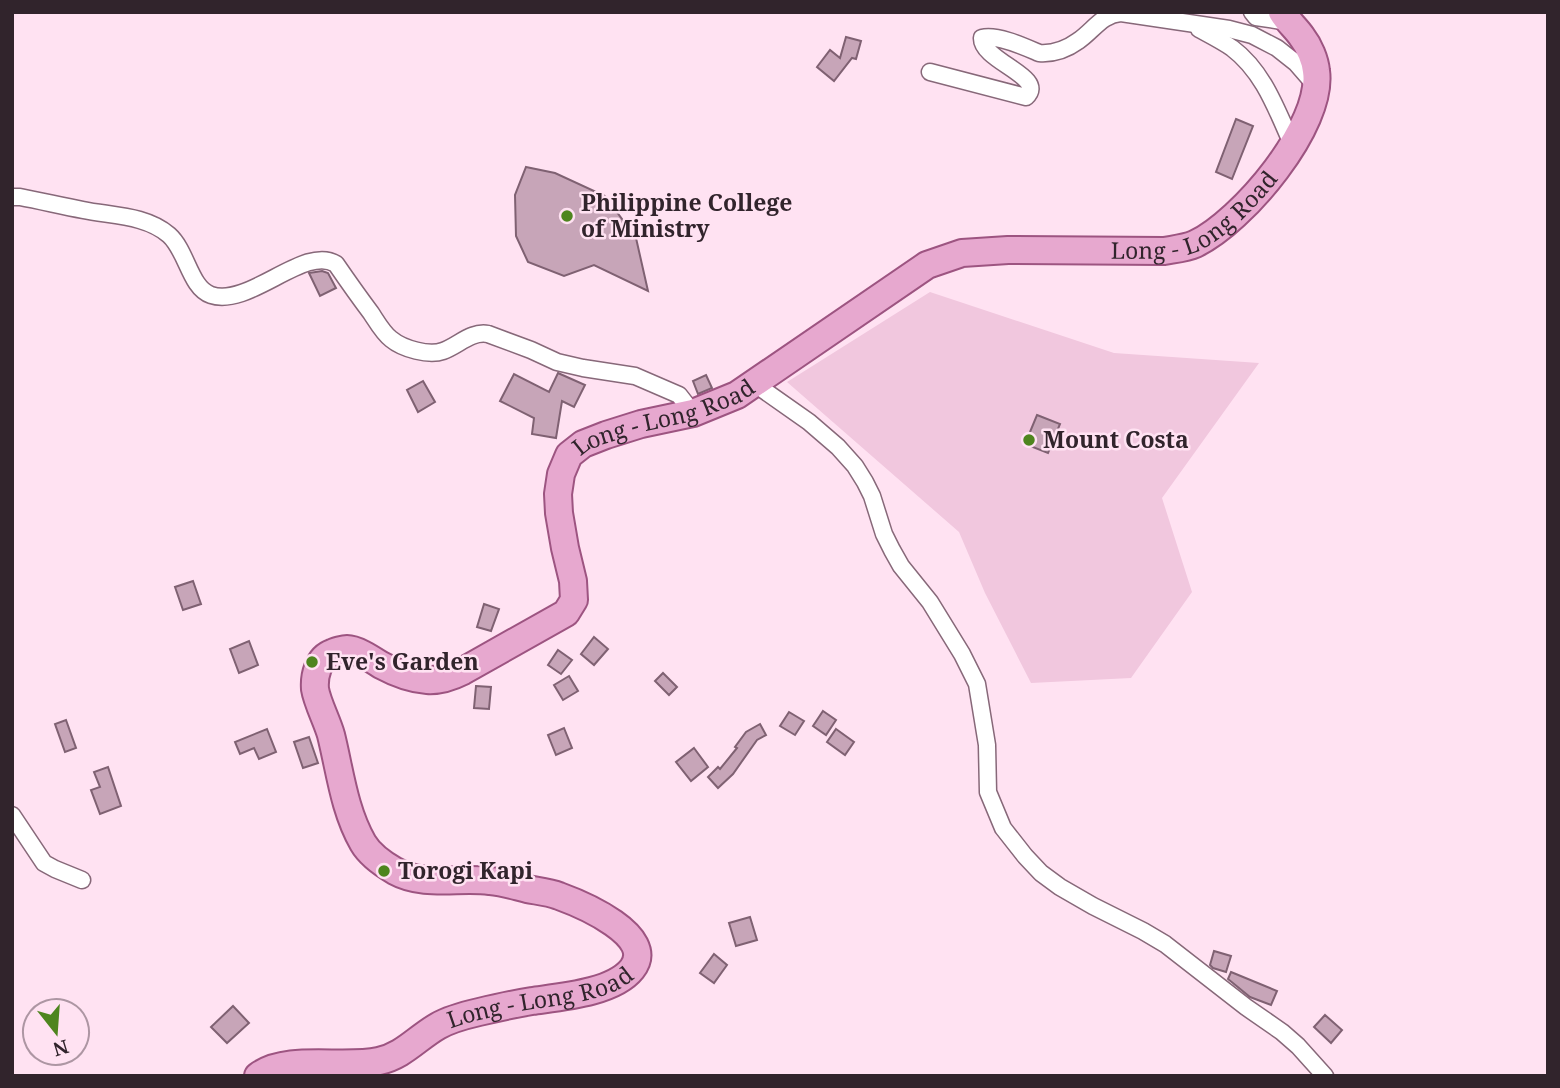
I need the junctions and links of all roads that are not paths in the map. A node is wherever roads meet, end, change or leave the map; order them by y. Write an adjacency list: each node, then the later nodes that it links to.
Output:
1 (1252, 12): 2 (street)
2 (1285, 17): 5 (main road, Long - Long Road)
3 (1187, 23): 4 (street); 5 (street); 6 (street)
4 (930, 72)
5 (1317, 87): 6 (main road, Long - Long Road)
6 (1293, 146): 8 (main road, Long - Long Road)
7 (12, 197): 9 (street)
8 (755, 384): 9 (main road, Long - Long Road); 13 (street)
9 (692, 413): 12 (main road, Long - Long Road)
10 (12, 815): 11 (street)
11 (82, 880)
12 (258, 1076)
13 (1325, 1076)

